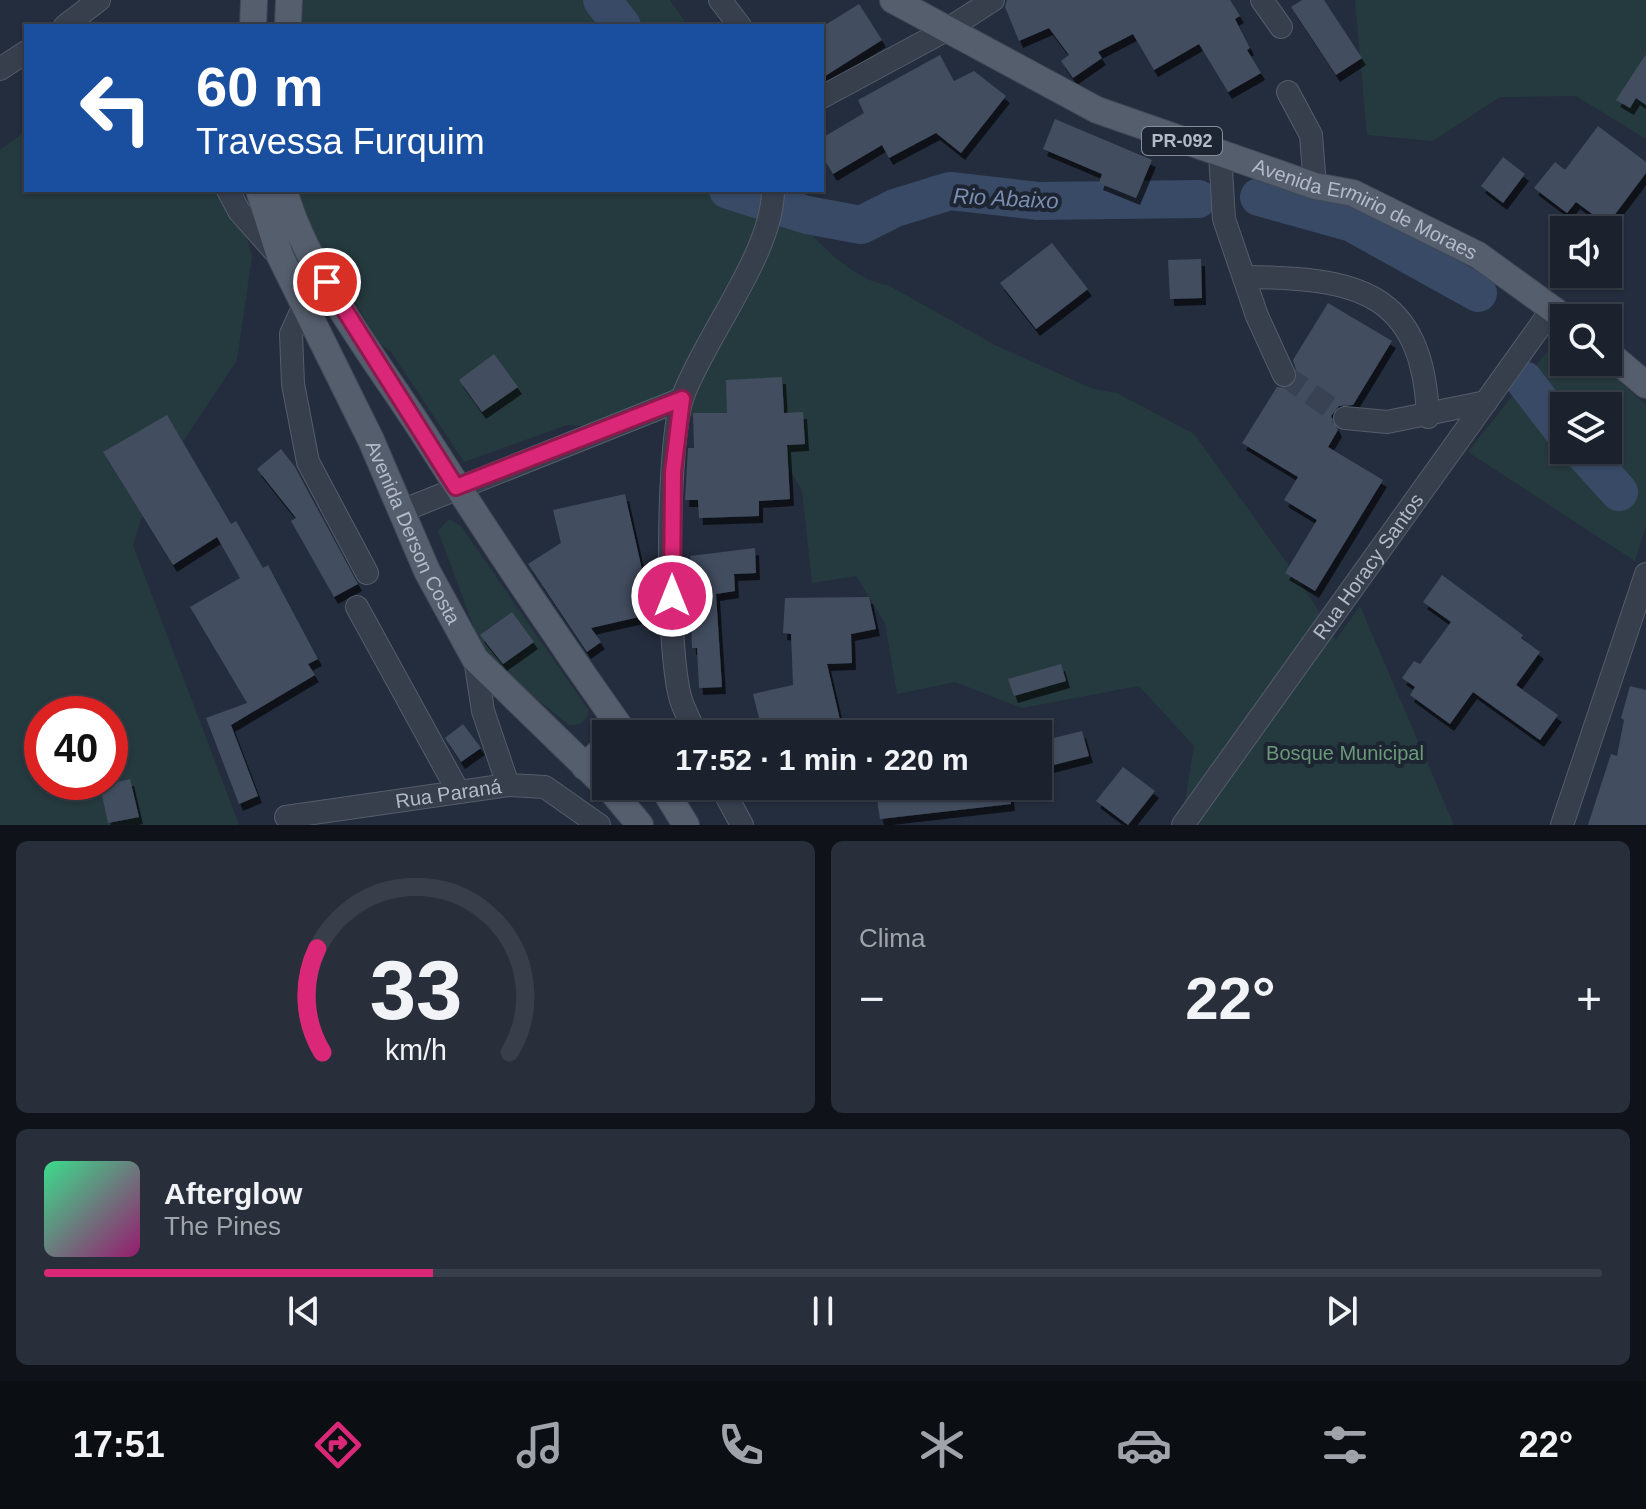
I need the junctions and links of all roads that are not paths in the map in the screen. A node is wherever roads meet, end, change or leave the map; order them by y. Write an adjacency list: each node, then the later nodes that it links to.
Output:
1 (99, 0): 8 (street)
2 (254, 0): 9 (main road)
3 (289, 0): 10 (main road)
4 (720, 0): 11 (street)
5 (893, 0): 13 (main road, Avenida Ermirio de Moraes / PR-092)
6 (1262, 0): 12 (street)
7 (989, 1): 13 (street)
8 (68, 24)
9 (253, 24)
10 (288, 24)
11 (738, 24)
12 (1281, 27)
13 (948, 29): 17 (street); 18 (main road, Avenida Ermirio de Moraes / PR-092)
14 (24, 53): 15 (street)
15 (0, 69)
16 (1288, 92): 19 (street)
17 (824, 96)
18 (1220, 154): 19 (main road, Avenida Ermirio de Moraes / PR-092); 25 (street)
19 (1315, 186): 27 (main road, Avenida Ermirio de Moraes / PR-092)
20 (229, 192): 24 (street)
21 (260, 192): 24 (main road, Avenida Derson Costa)
22 (285, 192): 36 (main road)
23 (773, 192): 32 (street)
24 (280, 256): 26 (main road, Avenida Derson Costa)
25 (1245, 277): 30 (street); 34 (street)
26 (305, 303): 37 (main road, Avenida Derson Costa); 38 (street)
27 (1550, 307)
28 (1550, 324): 33 (street, Rua Horacy Santos)
29 (1622, 365): 31 (main road)
30 (1284, 375)
31 (1646, 385)
32 (682, 399): 36 (street); 43 (street)
33 (1486, 402): 34 (street); 55 (street, Rua Horacy Santos)
34 (1428, 417): 35 (street)
35 (1345, 418)
36 (456, 487): 37 (street); 42 (main road)
37 (404, 510): 41 (main road, Avenida Derson Costa)
38 (367, 573)
39 (1646, 574): 56 (street)
40 (357, 607): 47 (street)
41 (475, 659): 45 (main road, Avenida Derson Costa); 46 (street)
42 (608, 720)
43 (690, 720)
44 (592, 760): 45 (main road)
45 (585, 767): 52 (main road, Avenida Derson Costa)
46 (508, 785): 47 (street, Rua Paraná); 51 (street, Rua Paraná)
47 (458, 791): 50 (street, Rua Paraná)
48 (671, 800): 53 (main road)
49 (729, 800): 54 (street)
50 (286, 817)
51 (599, 825)
52 (640, 825)
53 (686, 825)
54 (742, 825)
55 (1183, 825)
56 (1562, 825)

